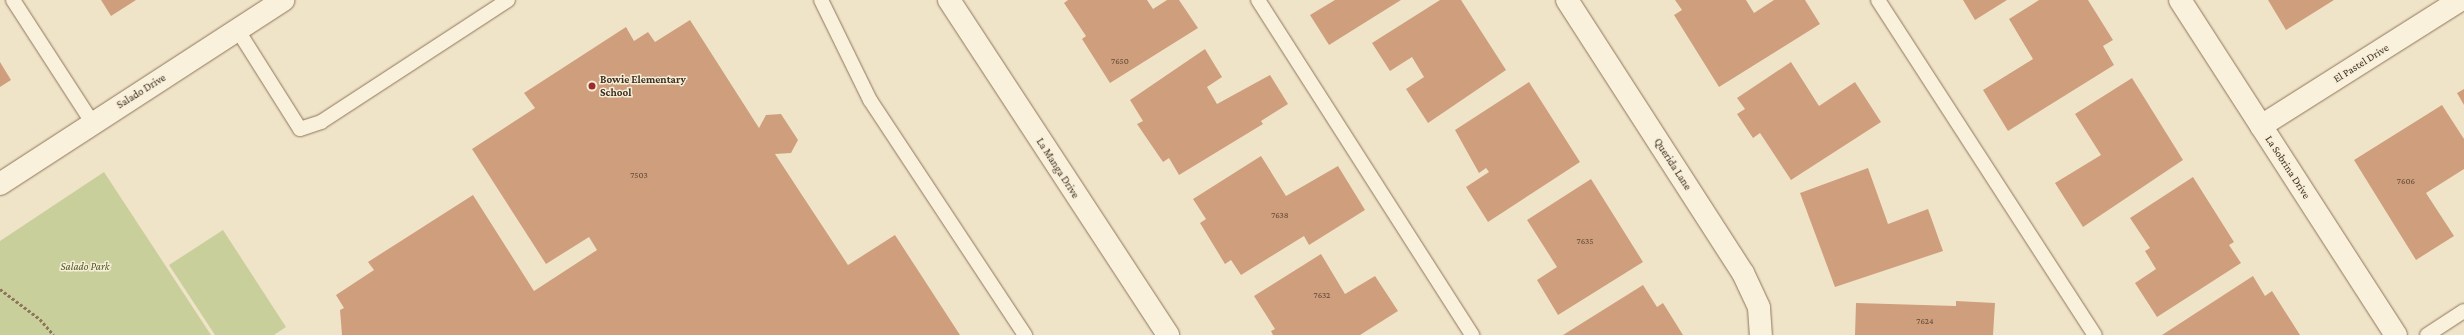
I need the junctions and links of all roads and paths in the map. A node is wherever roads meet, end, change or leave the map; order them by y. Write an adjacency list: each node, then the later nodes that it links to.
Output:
1 (13, 0): 12 (lane)
2 (284, 0): 11 (street, Salado Drive)
3 (508, 0): 11 (lane)
4 (821, 0): 18 (lane)
5 (949, 0): 19 (street, La Manga Drive)
6 (1258, 0): 20 (lane)
7 (1567, 0): 21 (street, Querida Lane)
8 (1878, 0): 22 (lane)
9 (2180, 0): 13 (street, La Sobrina Drive)
10 (2460, 0): 13 (street, El Pastel Drive)
11 (237, 29): 12 (street, Salado Drive)
12 (92, 122): 14 (street, Salado Drive)
13 (2261, 126): 23 (street, La Sobrina Drive)
14 (0, 184)
15 (0, 289): 17 (path)
16 (2464, 311): 24 (lane)
17 (54, 335)
18 (1025, 335)
19 (1168, 335)
20 (1472, 335)
21 (1761, 335)
22 (2095, 335)
23 (2396, 335)
24 (2427, 335)

